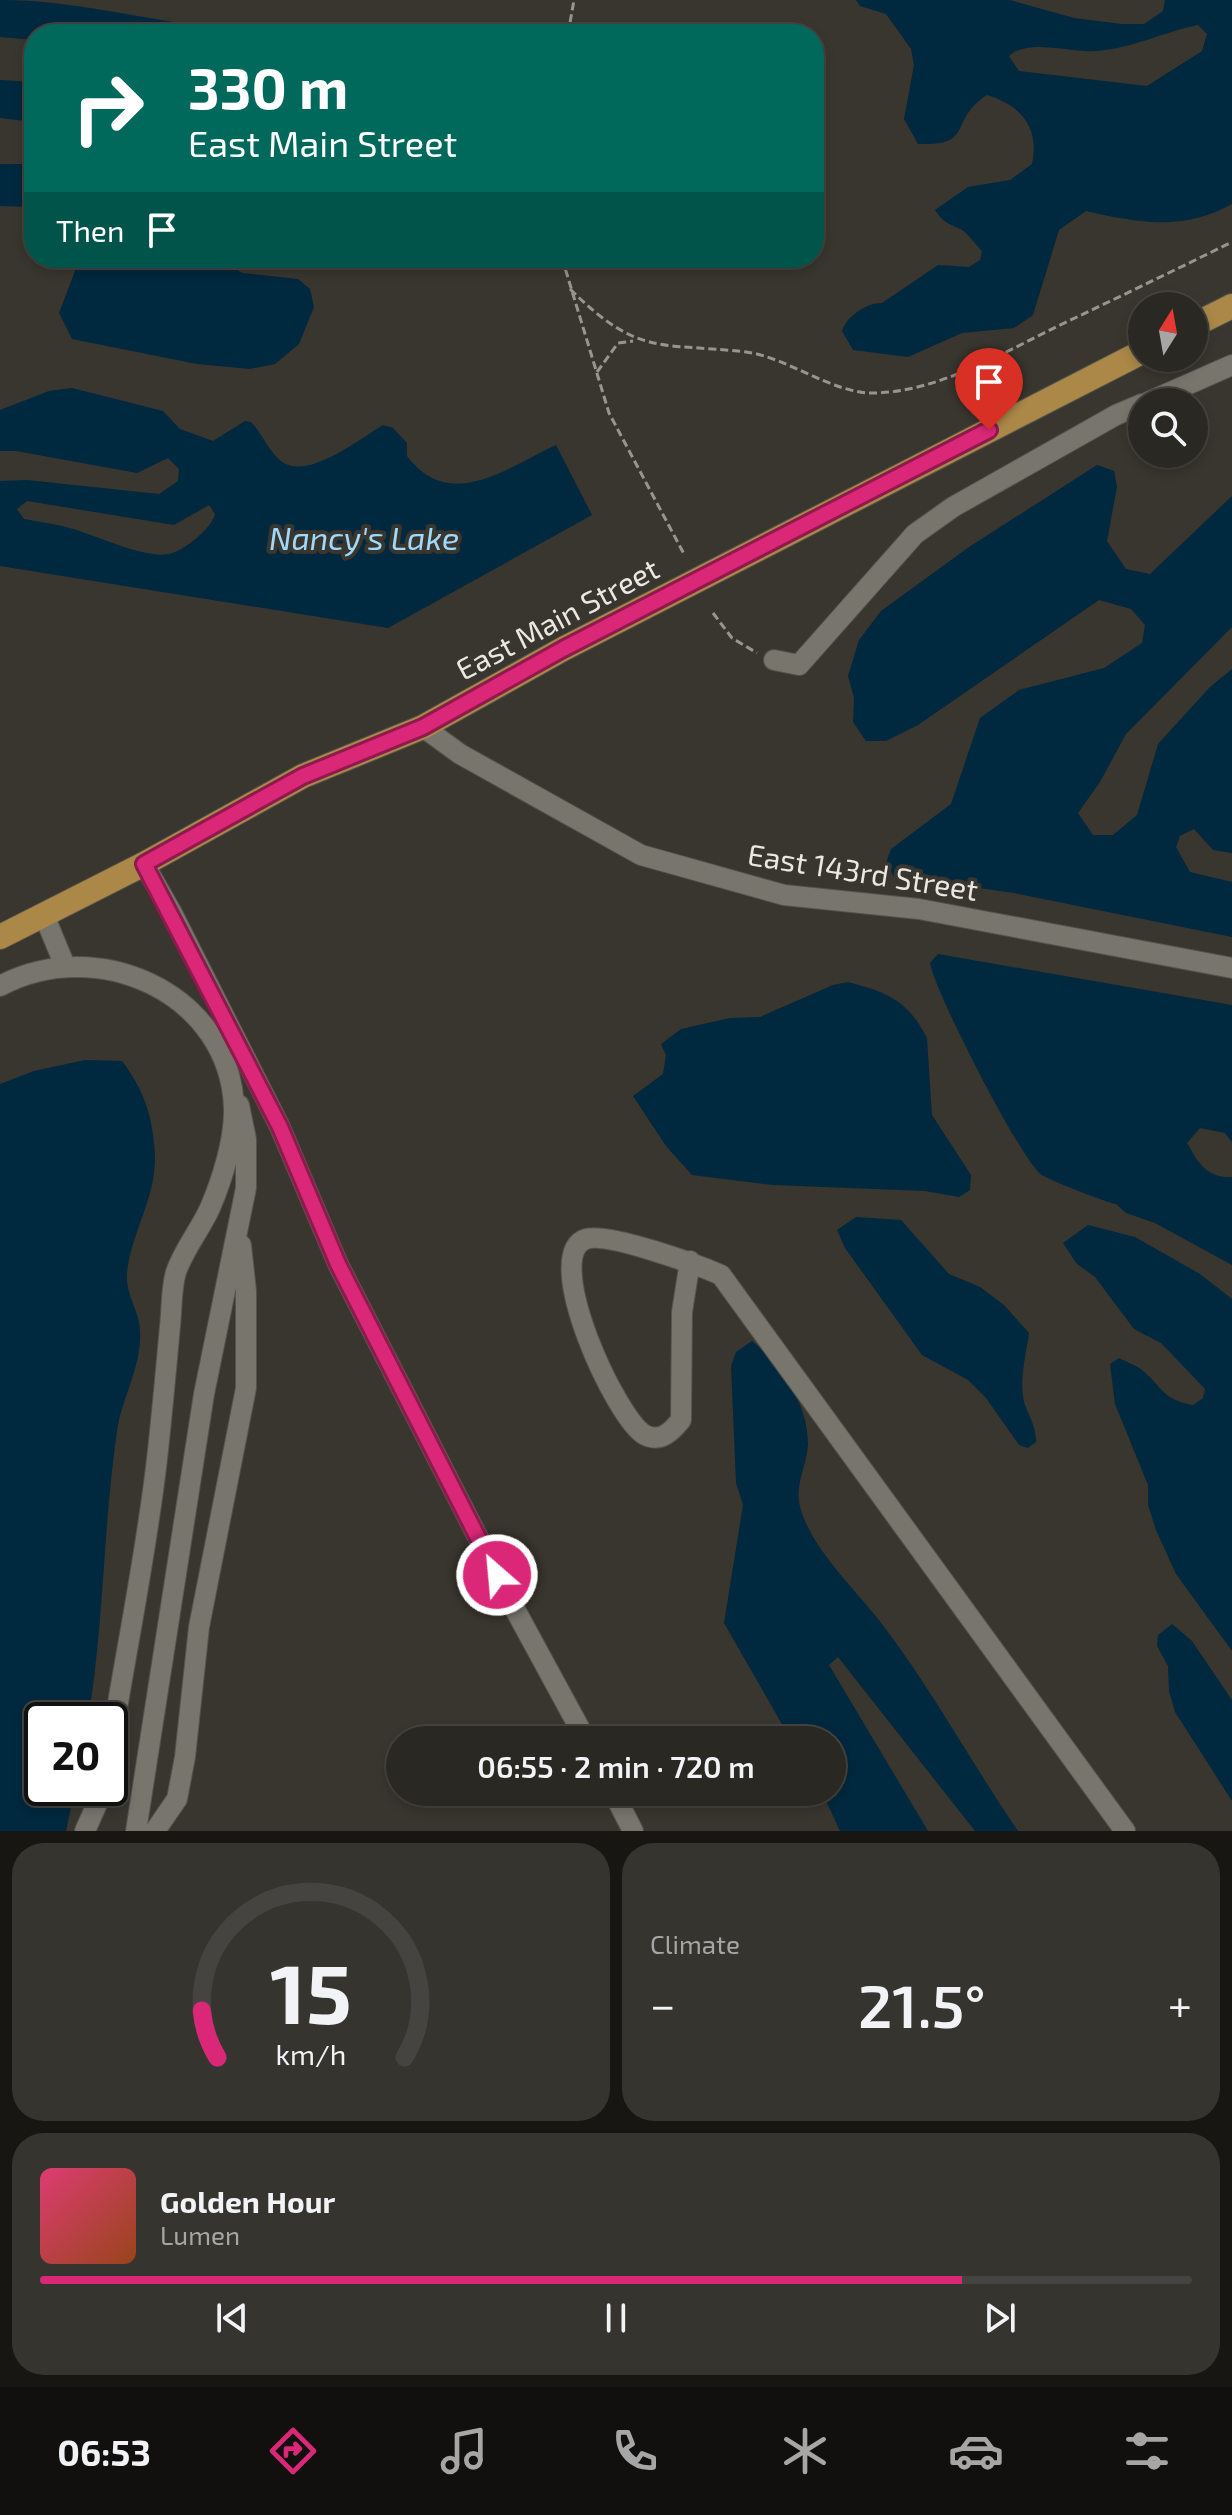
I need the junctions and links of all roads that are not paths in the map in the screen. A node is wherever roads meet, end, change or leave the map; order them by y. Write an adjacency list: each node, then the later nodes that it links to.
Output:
1 (1232, 306): 2 (main road)
2 (1208, 318)
3 (1128, 359): 8 (main road, East Main Street)
4 (1232, 365): 5 (street)
5 (1180, 388)
6 (1128, 410): 7 (street)
7 (774, 660)
8 (423, 727): 9 (main road, East Main Street); 13 (street, East 143rd Street)
9 (144, 864): 10 (main road, East Main Street); 19 (street)
10 (44, 915): 11 (main road, East Main Street); 12 (street)
11 (0, 937)
12 (65, 966): 14 (street); 15 (street)
13 (1232, 968)
14 (0, 986)
15 (230, 1079): 16 (street); 18 (street)
16 (240, 1229): 23 (street); 24 (street)
17 (690, 1261): 17 (street); 26 (street)
18 (119, 1702)
19 (578, 1726)
20 (96, 1806): 22 (street)
21 (620, 1806): 25 (street)
22 (85, 1831)
23 (136, 1831)
24 (155, 1831)
25 (633, 1831)
26 (1125, 1831)

